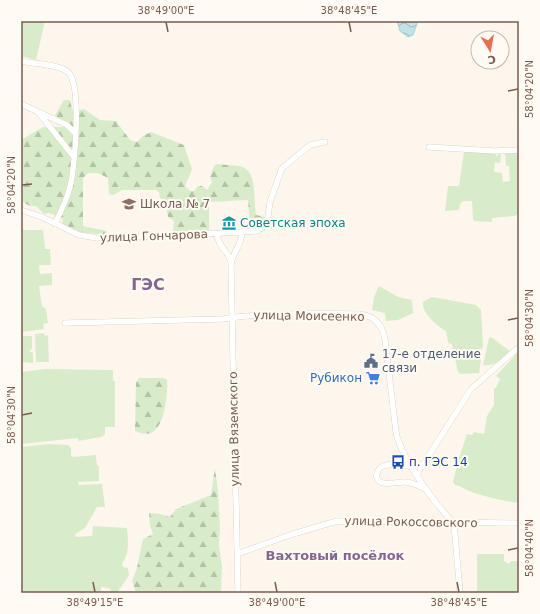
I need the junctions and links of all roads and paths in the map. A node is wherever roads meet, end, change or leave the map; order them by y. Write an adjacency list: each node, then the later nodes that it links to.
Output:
1 (21, 61): 4 (street)
2 (21, 104): 3 (street)
3 (36, 111): 4 (street); 8 (street)
4 (75, 135): 8 (street)
5 (325, 142): 11 (street, улица Гончарова)
6 (429, 147): 7 (street)
7 (519, 150)
8 (74, 157): 10 (street)
9 (21, 210): 10 (street, улица Гончарова)
10 (55, 224): 12 (street, улица Гончарова)
11 (242, 232): 12 (street, улица Гончарова); 13 (street)
12 (217, 234): 14 (street)
13 (237, 249): 14 (street); 15 (street)
14 (224, 250): 15 (street)
15 (231, 265): 16 (street, улица Вяземского)
16 (232, 317): 17 (street, улица Моисеенко); 19 (street, улица Моисеенко); 24 (street, улица Вяземского)
17 (65, 323)
18 (519, 347): 20 (street)
19 (412, 467): 20 (street, улица Моисеенко); 21 (street)
20 (417, 474): 21 (street, улица Моисеенко)
21 (429, 491): 22 (street, улица Моисеенко)
22 (454, 523): 23 (street, улица Рокоссовского); 24 (street, улица Рокоссовского); 26 (street)
23 (519, 523)
24 (237, 554): 25 (street, улица Вяземского)
25 (238, 593)
26 (460, 593)

